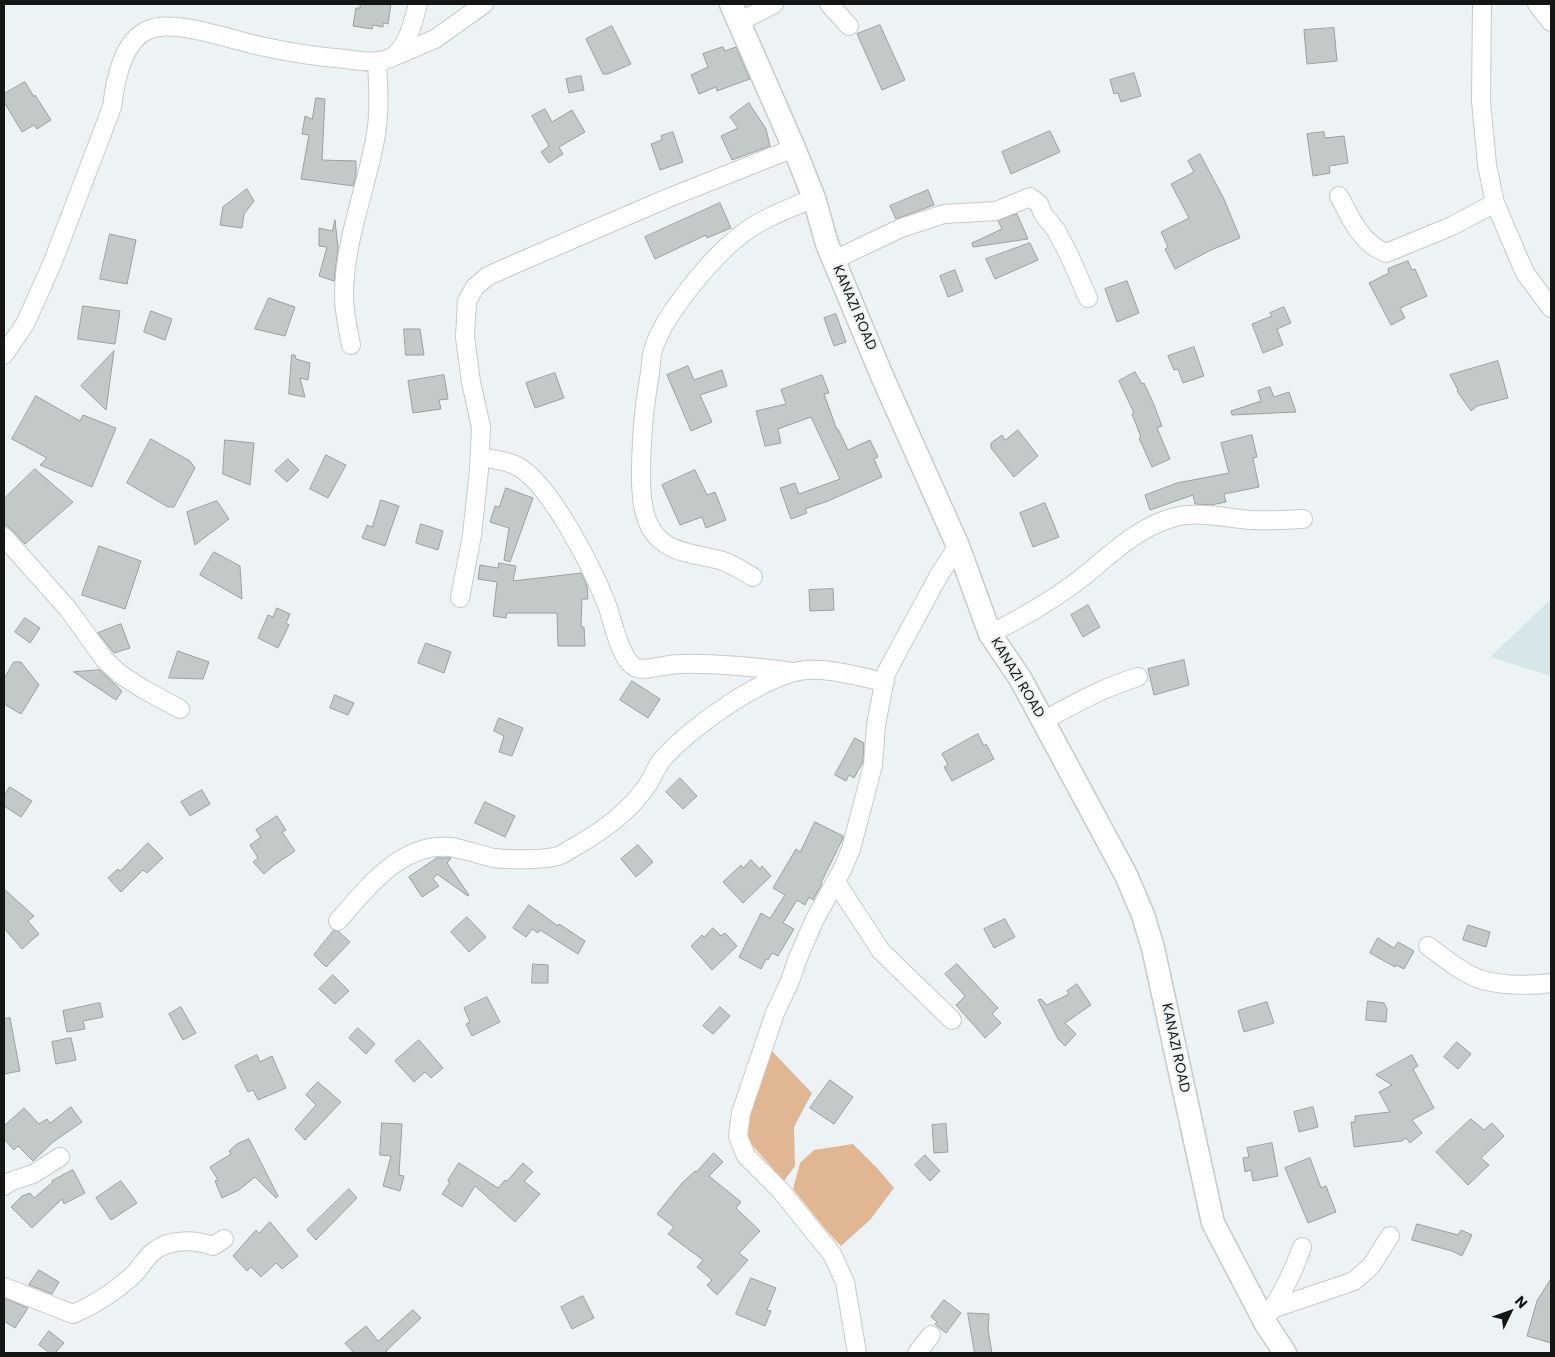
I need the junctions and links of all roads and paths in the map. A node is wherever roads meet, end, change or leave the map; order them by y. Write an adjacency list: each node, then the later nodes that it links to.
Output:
1 (418, 4): 10 (street)
2 (484, 4): 10 (street)
3 (774, 4): 7 (street)
4 (829, 4): 9 (street)
5 (1482, 4): 14 (street)
6 (1537, 4): 8 (street)
7 (735, 13): 11 (main road, KANAZI ROAD)
8 (1551, 22)
9 (849, 26)
10 (385, 59): 18 (street); 19 (street)
11 (794, 148): 13 (main road, KANAZI ROAD); 20 (street)
12 (1339, 196): 14 (street)
13 (814, 198): 15 (main road, KANAZI ROAD); 24 (street)
14 (1495, 203): 17 (street)
15 (834, 260): 16 (street); 23 (main road, KANAZI ROAD)
16 (1088, 298)
17 (1551, 308)
18 (351, 345)
19 (4, 355)
20 (480, 457): 25 (street); 27 (street)
21 (1303, 520): 26 (street)
22 (4, 537): 30 (street)
23 (958, 546): 26 (main road, KANAZI ROAD); 29 (street)
24 (754, 577)
25 (460, 598)
26 (990, 634): 31 (main road, KANAZI ROAD)
27 (795, 672): 29 (street); 33 (street)
28 (1138, 677): 31 (street)
29 (885, 682): 32 (street)
30 (180, 709)
31 (1043, 721): 43 (main road, KANAZI ROAD)
32 (836, 882): 36 (street); 45 (street)
33 (338, 921)
34 (1428, 946): 35 (street)
35 (1551, 982)
36 (952, 1020)
37 (60, 1156): 38 (street)
38 (4, 1186)
39 (1390, 1236): 43 (street)
40 (224, 1239): 42 (street)
41 (1302, 1248): 43 (street)
42 (4, 1287)
43 (1269, 1317): 47 (main road, KANAZI ROAD)
44 (931, 1335): 46 (street)
45 (857, 1353)
46 (918, 1353)
47 (1285, 1353)

